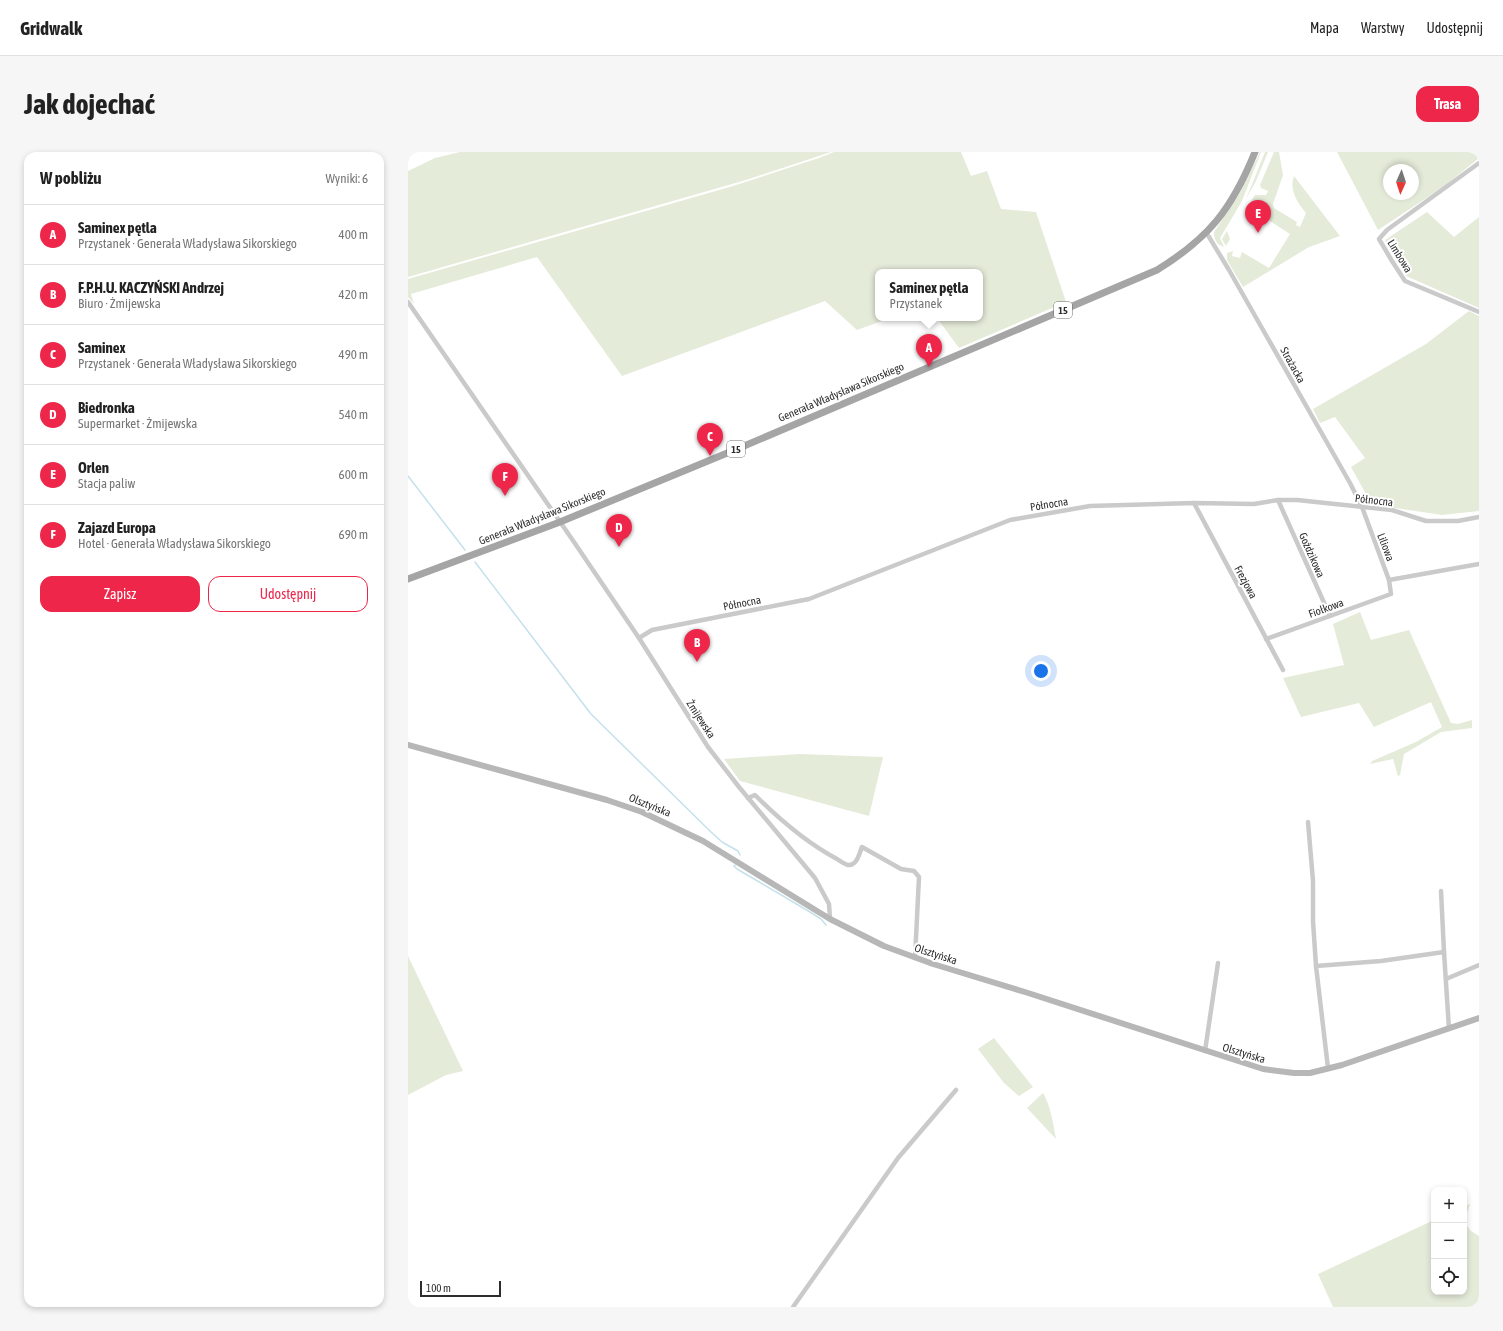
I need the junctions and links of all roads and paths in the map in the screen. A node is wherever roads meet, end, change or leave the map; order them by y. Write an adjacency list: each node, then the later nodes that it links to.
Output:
1 (1255, 152): 3 (main road, Generała Władysława Sikorskiego / 15)
2 (1479, 163): 5 (street, Limbowa)
3 (1206, 232): 8 (street, Strażacka); 10 (main road, Generała Władysława Sikorskiego / 15)
4 (408, 302): 10 (street, Żmijewska)
5 (1479, 312)
6 (1278, 500): 7 (street, Północna); 8 (street, Północna); 15 (street, Goździkowa)
7 (1194, 503): 16 (street, Północna); 17 (street, Frezjowa)
8 (1362, 507): 9 (street, Północna); 13 (street, Liliowa)
9 (1479, 517)
10 (560, 522): 12 (main road, Generała Władysława Sikorskiego / 15); 16 (street, Żmijewska)
11 (1479, 564): 13 (street)
12 (408, 579)
13 (1389, 580): 14 (street, Liliowa)
14 (1392, 594): 15 (street, Fiołkowa)
15 (1330, 616): 17 (street, Fiołkowa)
16 (639, 638): 20 (street, Żmijewska)
17 (1266, 639): 18 (street, Frezjowa)
18 (1283, 670)
19 (408, 745): 23 (street, Olsztyńska)
20 (748, 798): 23 (street, Żmijewska); 25 (street)
21 (1308, 822): 27 (street)
22 (1441, 891): 24 (street)
23 (830, 919): 25 (street, Olsztyńska)
24 (1444, 952): 27 (street); 29 (street)
25 (915, 958): 32 (street, Olsztyńska)
26 (1218, 963): 32 (street)
27 (1316, 966): 33 (street)
28 (1479, 966): 29 (street)
29 (1446, 979): 31 (street)
30 (1479, 1018): 31 (street, Olsztyńska)
31 (1449, 1028): 33 (street, Olsztyńska)
32 (1205, 1051): 33 (street, Olsztyńska)
33 (1328, 1068)
34 (956, 1090): 35 (street)
35 (793, 1307)

